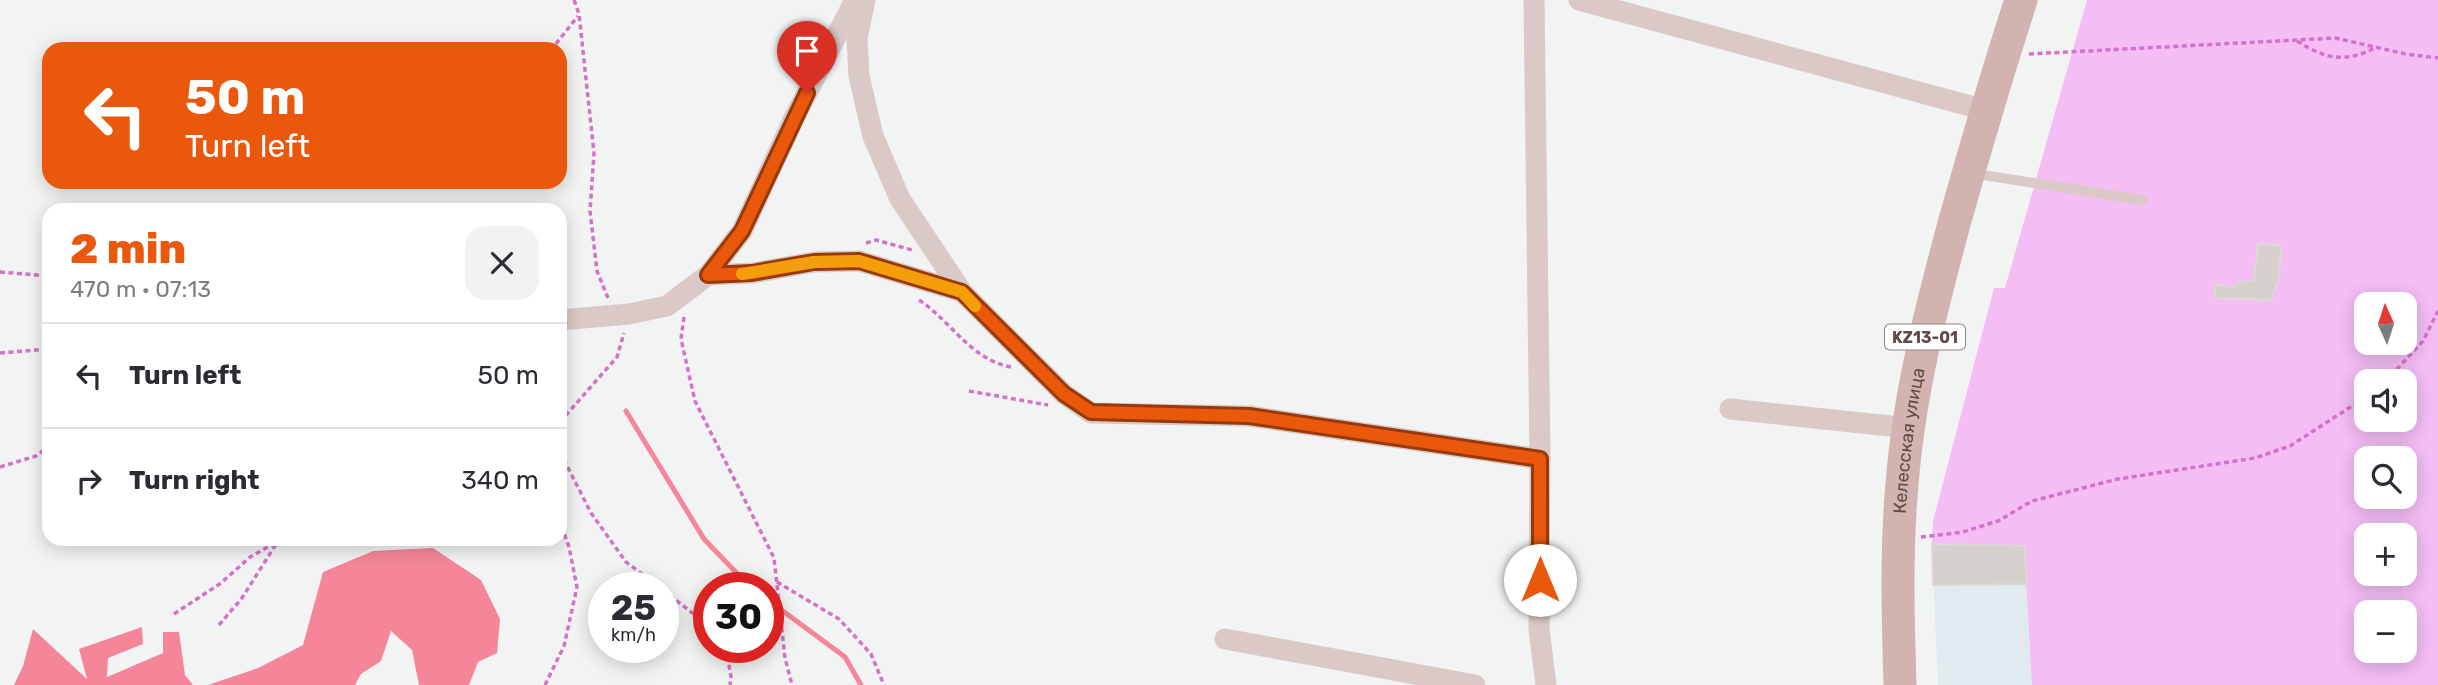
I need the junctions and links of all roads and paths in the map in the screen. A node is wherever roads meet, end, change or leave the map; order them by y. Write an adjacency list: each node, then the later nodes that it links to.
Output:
1 (575, 0): 7 (path)
2 (855, 0): 18 (street)
3 (865, 0): 20 (street)
4 (1534, 0): 36 (street)
5 (1579, 0): 13 (street)
6 (2021, 0): 11 (main road, Келесская улица / KZ13-01)
7 (579, 14): 9 (path); 23 (path)
8 (2296, 40): 10 (path); 10 (path); 11 (path)
9 (558, 42)
10 (2377, 47): 12 (path)
11 (2003, 56): 13 (main road, Келесская улица / KZ13-01)
12 (2438, 58)
13 (1985, 110): 14 (main road, Келесская улица / KZ13-01)
14 (1968, 173): 15 (lane); 34 (main road, Келесская улица / KZ13-01)
15 (2142, 200)
16 (0, 272): 17 (path)
17 (42, 275)
18 (708, 275): 19 (street); 20 (street)
19 (688, 290): 23 (street); 44 (path)
20 (962, 292): 28 (street)
21 (915, 297): 28 (path)
22 (2438, 311): 27 (path)
23 (622, 315): 24 (street); 33 (path)
24 (567, 319)
25 (42, 350): 26 (path)
26 (0, 353)
27 (2397, 369)
28 (1042, 372): 36 (street)
29 (969, 391): 30 (path)
30 (1050, 405)
31 (2354, 405): 39 (path)
32 (1730, 409): 34 (street)
33 (567, 414)
34 (1909, 428): 39 (main road, Келесская улица / KZ13-01)
35 (42, 451): 38 (path)
36 (1540, 459): 58 (street)
37 (567, 466): 43 (path)
38 (0, 467)
39 (1898, 540): 59 (main road, Келесская улица / KZ13-01)
40 (567, 541): 53 (path)
41 (269, 546): 48 (path)
42 (276, 546): 49 (path)
43 (639, 572)
44 (776, 572)
45 (784, 586): 56 (path)
46 (679, 602): 47 (path)
47 (693, 613)
48 (174, 614)
49 (219, 625)
50 (1224, 639): 57 (street)
51 (784, 648): 55 (path)
52 (729, 663): 54 (path)
53 (545, 685)
54 (730, 685)
55 (792, 685)
56 (884, 685)
57 (1475, 685)
58 (1546, 685)
59 (1900, 685)

